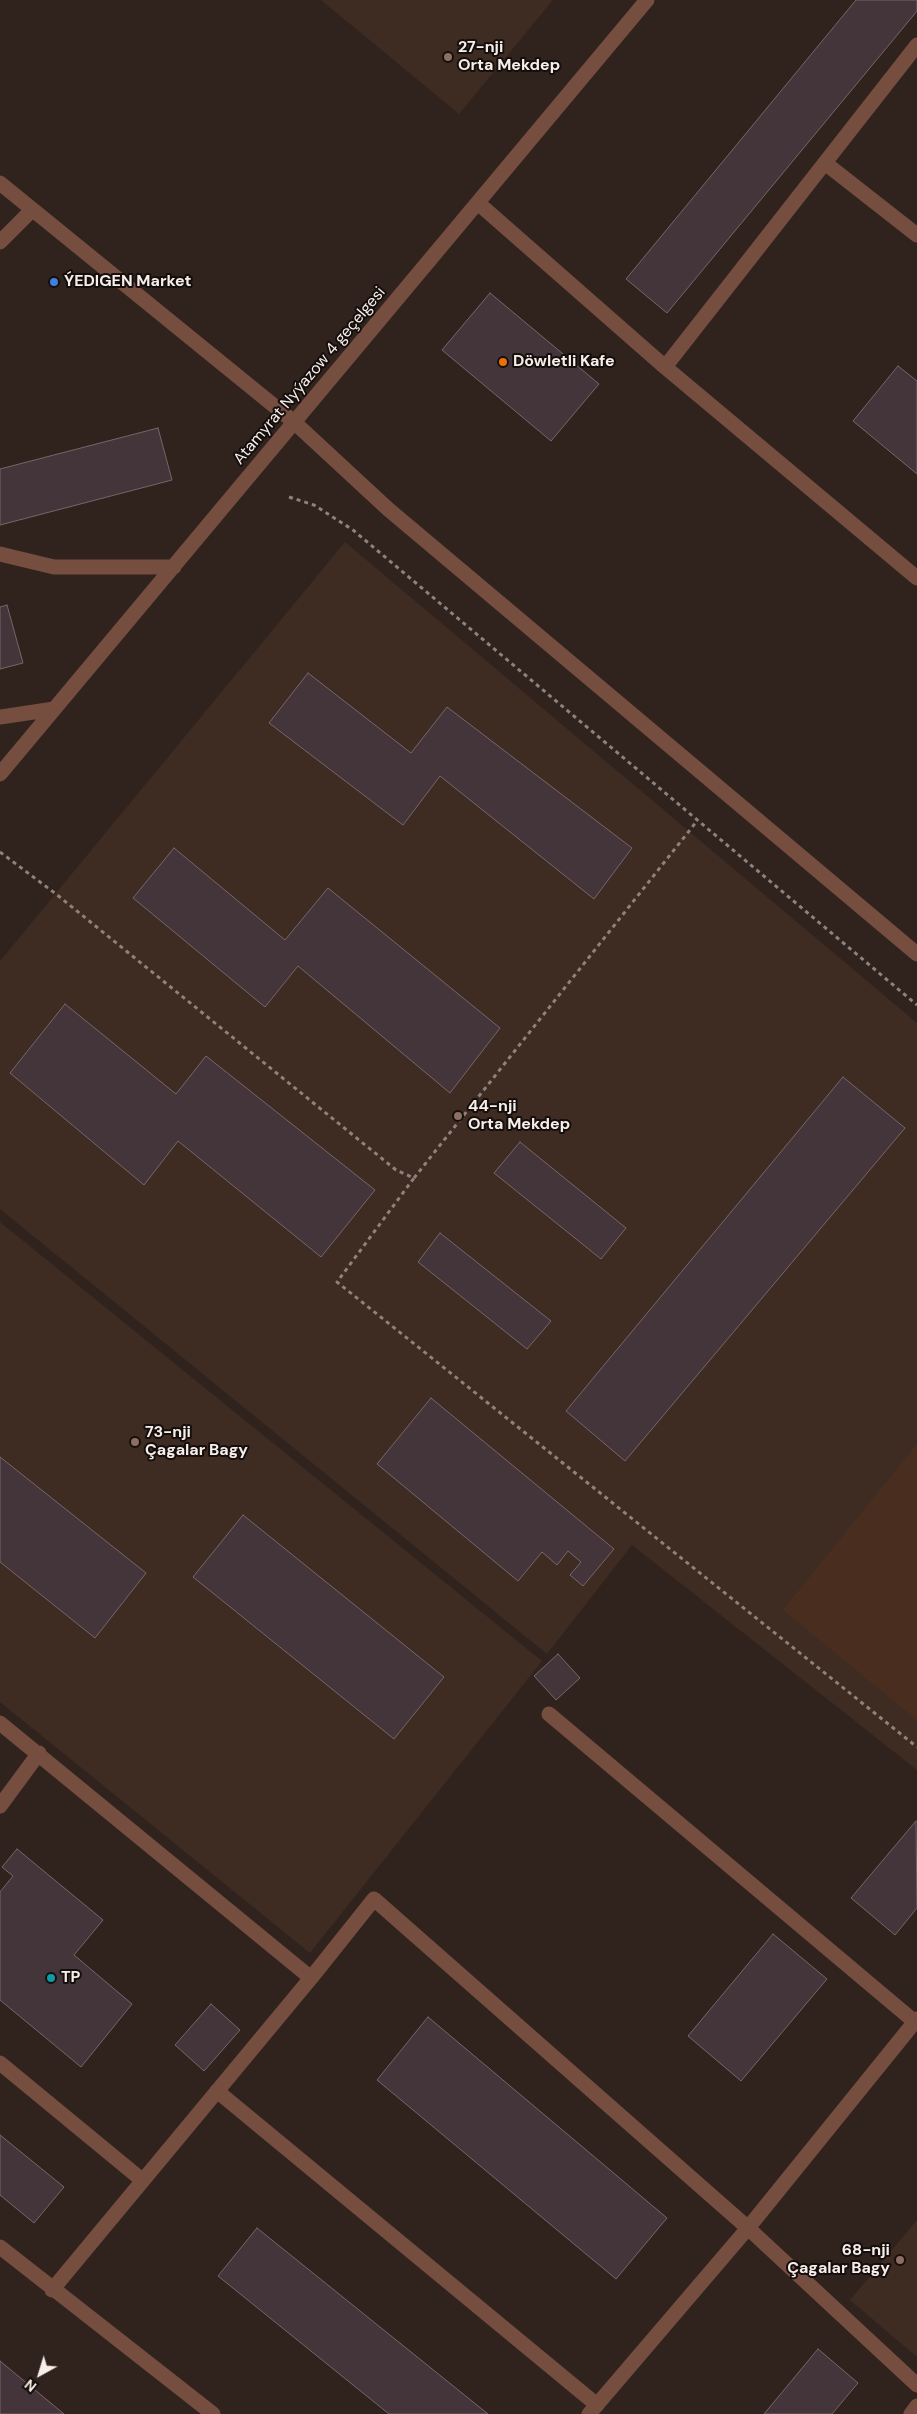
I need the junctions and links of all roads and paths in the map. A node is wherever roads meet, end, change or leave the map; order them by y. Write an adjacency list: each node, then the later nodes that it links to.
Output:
1 (647, 0): 5 (street, Atamyrat Nyýazow 4 geçelgesi)
2 (917, 45): 3 (street)
3 (824, 163): 7 (street); 9 (street)
4 (0, 183): 6 (street)
5 (478, 203): 9 (street); 10 (street, Atamyrat Nyýazow 4 geçelgesi)
6 (32, 210): 8 (street); 10 (street)
7 (917, 235)
8 (0, 242)
9 (665, 367): 14 (street)
10 (294, 422): 13 (street, Atamyrat Nyýazow 4 geçelgesi); 20 (street)
11 (289, 497): 18 (path)
12 (0, 554): 13 (street)
13 (174, 567): 15 (street, Atamyrat Nyýazow 4 geçelgesi)
14 (917, 578)
15 (54, 709): 16 (street); 17 (street, Atamyrat Nyýazow 4 geçelgesi)
16 (0, 717)
17 (0, 774)
18 (696, 821): 21 (path); 22 (path)
19 (0, 852): 22 (path)
20 (917, 954)
21 (917, 1006)
22 (414, 1178): 25 (path)
23 (549, 1714): 29 (street)
24 (0, 1723): 26 (street)
25 (917, 1746)
26 (38, 1753): 27 (street); 28 (street)
27 (0, 1806)
28 (311, 1978): 31 (street); 33 (street)
29 (916, 2020): 33 (street)
30 (0, 2063): 32 (street)
31 (216, 2091): 32 (street); 38 (street)
32 (142, 2180): 35 (street)
33 (748, 2228): 36 (street); 38 (street)
34 (0, 2247): 35 (street)
35 (52, 2290): 39 (street)
36 (917, 2385)
37 (917, 2406): 40 (street)
38 (593, 2409)
39 (212, 2414)
40 (910, 2414)

